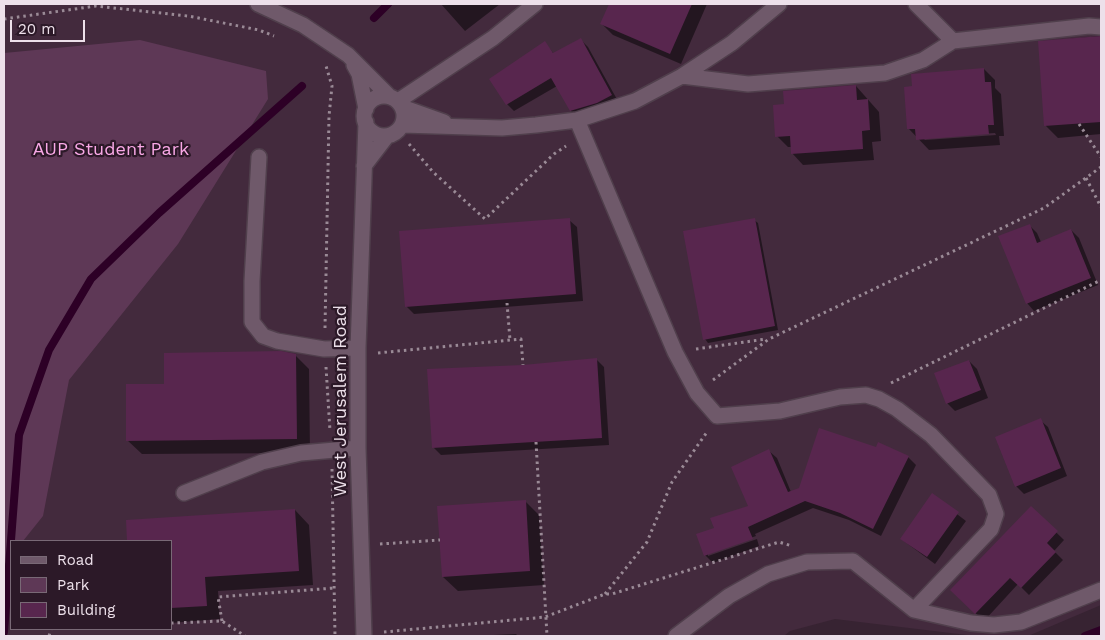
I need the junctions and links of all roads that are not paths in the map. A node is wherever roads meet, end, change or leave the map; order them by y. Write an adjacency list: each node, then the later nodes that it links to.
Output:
1 (258, 4): 7 (lane)
2 (535, 4): 9 (lane)
3 (779, 4): 8 (lane)
4 (916, 4): 6 (lane)
5 (1101, 27): 6 (lane)
6 (953, 41): 8 (lane)
7 (348, 56): 9 (lane); 10 (lane, West Jerusalem Road)
8 (682, 76): 12 (lane)
9 (397, 102): 10 (lane); 11 (lane); 13 (lane)
10 (366, 115): 13 (lane); 15 (lane, West Jerusalem Road)
11 (460, 127): 12 (lane); 13 (lane)
12 (580, 127): 20 (lane)
13 (396, 131): 15 (lane)
14 (259, 157): 16 (lane)
15 (364, 166): 16 (lane, West Jerusalem Road)
16 (359, 352): 17 (lane, West Jerusalem Road)
17 (358, 448): 18 (lane); 21 (lane, West Jerusalem Road)
18 (184, 493)
19 (1101, 590): 20 (lane)
20 (914, 610): 22 (lane)
21 (364, 635)
22 (676, 636)

